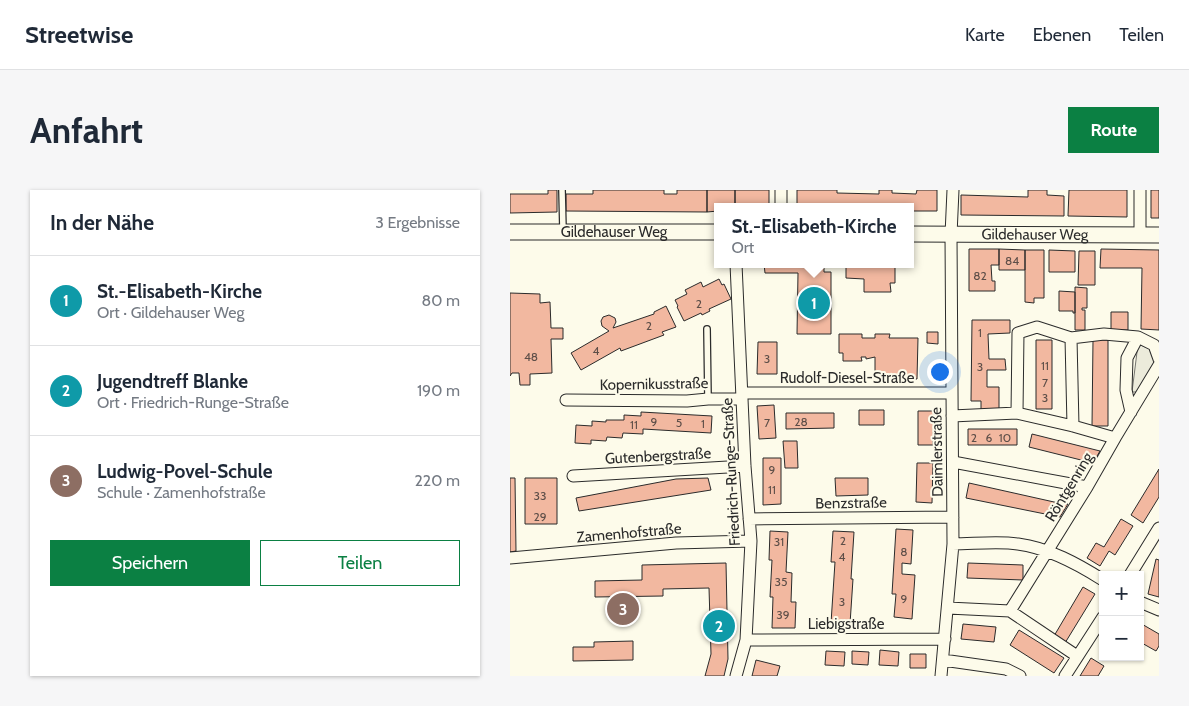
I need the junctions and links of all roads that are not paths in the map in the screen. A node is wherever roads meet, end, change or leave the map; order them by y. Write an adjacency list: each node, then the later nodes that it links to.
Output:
1 (562, 190): 7 (lane)
2 (781, 190): 5 (street)
3 (953, 190): 10 (street, Daimlerstraße)
4 (1140, 190): 11 (street)
5 (781, 203)
6 (510, 232): 7 (street, Gildehauser Weg)
7 (563, 232): 8 (street, Gildehauser Weg)
8 (714, 232)
9 (914, 234): 10 (street, Gildehauser Weg)
10 (951, 235): 11 (street, Gildehauser Weg); 19 (street, Daimlerstraße)
11 (1140, 235): 12 (street, Gildehauser Weg)
12 (1159, 235)
13 (736, 268): 20 (street, Friedrich-Runge-Straße)
14 (707, 329): 21 (lane)
15 (1138, 337): 16 (street); 17 (street); 23 (street)
16 (1071, 338): 24 (street); 26 (street)
17 (1159, 359)
18 (1159, 364): 23 (street, Röntgenring)
19 (952, 394): 20 (street, Rudolf-Diesel-Straße); 25 (street, Daimlerstraße)
20 (742, 396): 21 (street, Kopernikusstraße); 29 (street, Friedrich-Runge-Straße)
21 (708, 398): 22 (street, Kopernikusstraße)
22 (566, 400)
23 (1131, 412): 27 (street, Röntgenring)
24 (1017, 413): 25 (street, Röntgenring); 26 (street, Röntgenring)
25 (952, 416): 28 (street, Daimlerstraße)
26 (1073, 426): 27 (street, Röntgenring)
27 (1115, 438): 31 (street, Röntgenring)
28 (954, 462): 31 (street); 32 (street, Daimlerstraße)
29 (745, 466): 30 (street, Gutenbergstraße); 33 (street, Friedrich-Runge-Straße)
30 (573, 476)
31 (1088, 487): 37 (street, Röntgenring)
32 (953, 517): 33 (street, Benzstraße); 36 (street, Daimlerstraße)
33 (750, 519): 35 (street, Friedrich-Runge-Straße)
34 (1159, 528): 39 (street)
35 (751, 541): 38 (street, Zamenhofstraße); 47 (street, Friedrich-Runge-Straße)
36 (953, 544): 37 (street); 42 (street, Daimlerstraße)
37 (1047, 552): 40 (street); 44 (street, Röntgenring)
38 (510, 558)
39 (1132, 571)
40 (1099, 577)
41 (1144, 604): 43 (street)
42 (948, 608): 44 (street); 46 (street, Daimlerstraße)
43 (1159, 610)
44 (1010, 611): 48 (street)
45 (1099, 623): 48 (street)
46 (945, 639): 47 (street, Liebigstraße); 49 (street, Daimlerstraße)
47 (746, 640): 50 (street, Friedrich-Runge-Straße)
48 (1078, 656): 53 (street)
49 (943, 660): 51 (street, Daimlerstraße); 52 (street)
50 (736, 676)
51 (941, 676)
52 (1020, 676)
53 (1065, 676)

